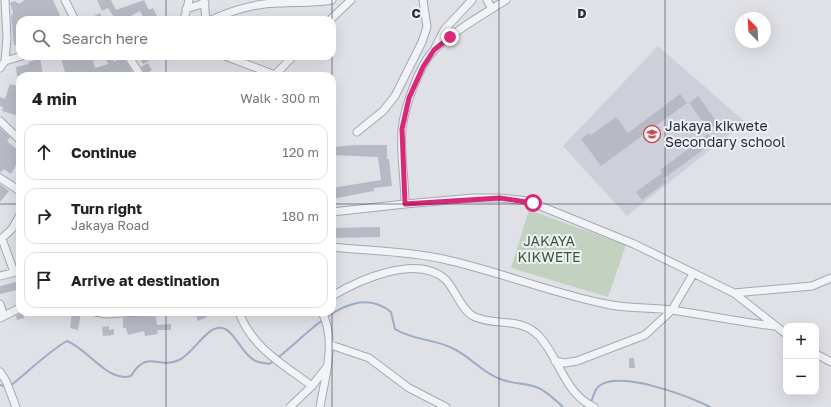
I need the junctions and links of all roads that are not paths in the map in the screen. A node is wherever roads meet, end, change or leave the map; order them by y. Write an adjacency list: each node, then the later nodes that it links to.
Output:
1 (5, 0): 25 (street)
2 (65, 0): 15 (street)
3 (189, 0): 13 (street)
4 (331, 0): 10 (street)
5 (351, 0): 19 (street)
6 (422, 0): 31 (street)
7 (472, 0): 20 (street)
8 (487, 0): 14 (street)
9 (506, 0): 14 (street)
10 (281, 1): 12 (street)
11 (204, 2): 13 (street); 17 (street)
12 (255, 3): 18 (street)
13 (186, 9): 16 (street)
14 (492, 9): 20 (street)
15 (73, 16)
16 (185, 16)
17 (206, 16)
18 (220, 16)
19 (334, 16)
20 (434, 50): 35 (street)
21 (16, 58): 25 (street)
22 (130, 60): 27 (street)
23 (235, 60): 28 (street)
24 (289, 60): 29 (street)
25 (5, 61): 26 (street)
26 (0, 68)
27 (138, 72)
28 (265, 72)
29 (279, 72)
30 (0, 121): 32 (street)
31 (357, 132)
32 (16, 136)
33 (0, 178): 34 (street)
34 (16, 188)
35 (405, 204): 36 (street); 42 (street)
36 (336, 212)
37 (16, 222): 38 (street)
38 (1, 239): 40 (street)
39 (336, 247): 49 (street)
40 (16, 269)
41 (16, 271): 43 (street)
42 (693, 274): 45 (street); 49 (street)
43 (0, 276)
44 (831, 278): 45 (street)
45 (734, 293): 53 (street)
46 (336, 294): 57 (street)
47 (0, 304): 52 (street)
48 (16, 310): 52 (street)
49 (672, 310): 53 (street); 57 (street)
50 (242, 316): 61 (street)
51 (324, 316): 55 (street)
52 (2, 317)
53 (774, 326): 54 (street)
54 (783, 332)
55 (331, 345): 59 (street); 65 (street)
56 (819, 356): 58 (street)
57 (555, 361): 66 (street)
58 (831, 362)
59 (327, 367): 61 (street); 64 (street)
60 (0, 372): 62 (street)
61 (312, 386): 63 (street)
62 (16, 407)
63 (290, 407)
64 (320, 407)
65 (446, 407)
66 (594, 407)

